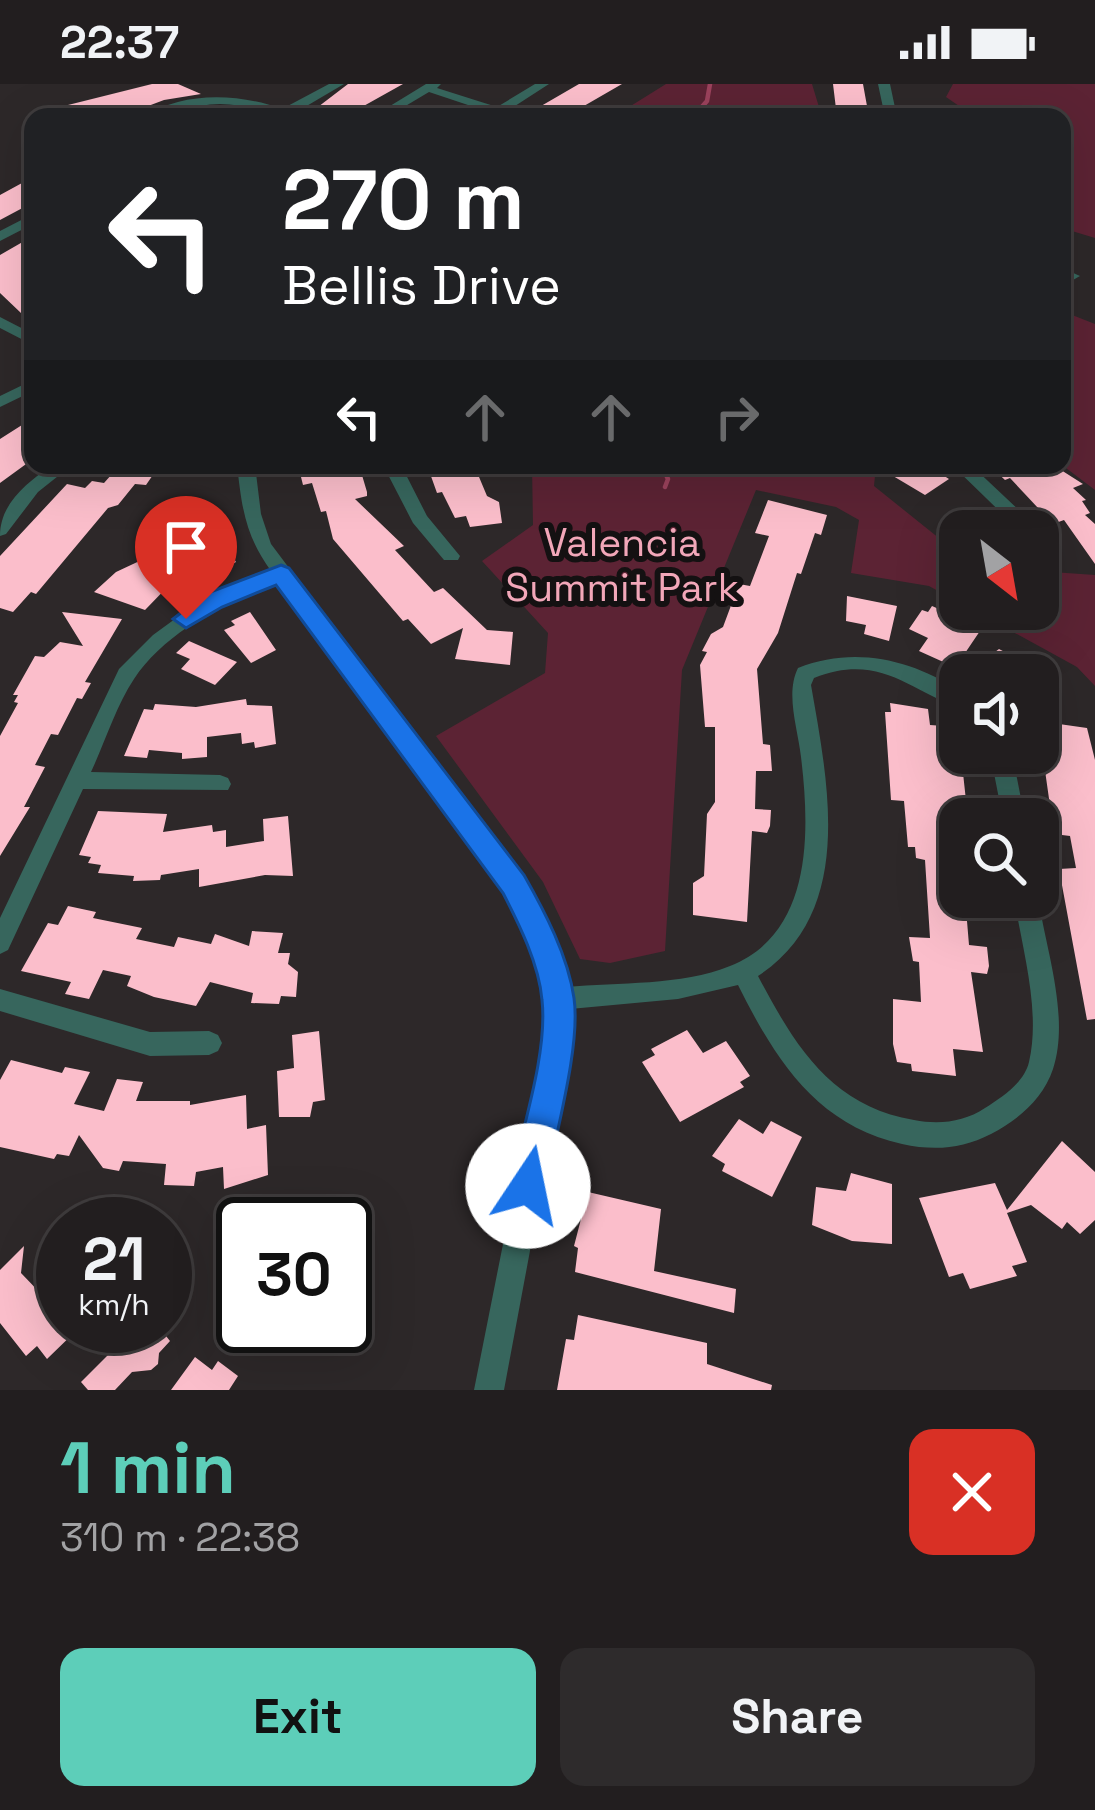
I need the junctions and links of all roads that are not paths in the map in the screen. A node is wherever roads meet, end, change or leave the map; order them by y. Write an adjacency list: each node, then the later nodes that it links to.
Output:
1 (338, 84): 6 (street)
2 (544, 84): 9 (street)
3 (431, 86): 7 (street); 8 (street)
4 (176, 108): 5 (street)
5 (266, 108)
6 (298, 108)
7 (393, 108)
8 (480, 108)
9 (503, 108)
10 (51, 474): 15 (street)
11 (247, 474): 17 (street)
12 (396, 474): 16 (street)
13 (971, 474): 14 (street)
14 (1009, 510)
15 (0, 530)
16 (452, 556)
17 (281, 574): 19 (street); 25 (street)
18 (939, 690): 23 (street)
19 (77, 780): 20 (street); 22 (street)
20 (220, 784)
21 (1029, 918): 23 (street)
22 (0, 943)
23 (744, 972): 25 (street)
24 (0, 1000): 26 (street)
25 (558, 1000): 27 (street)
26 (209, 1043)
27 (488, 1390)

